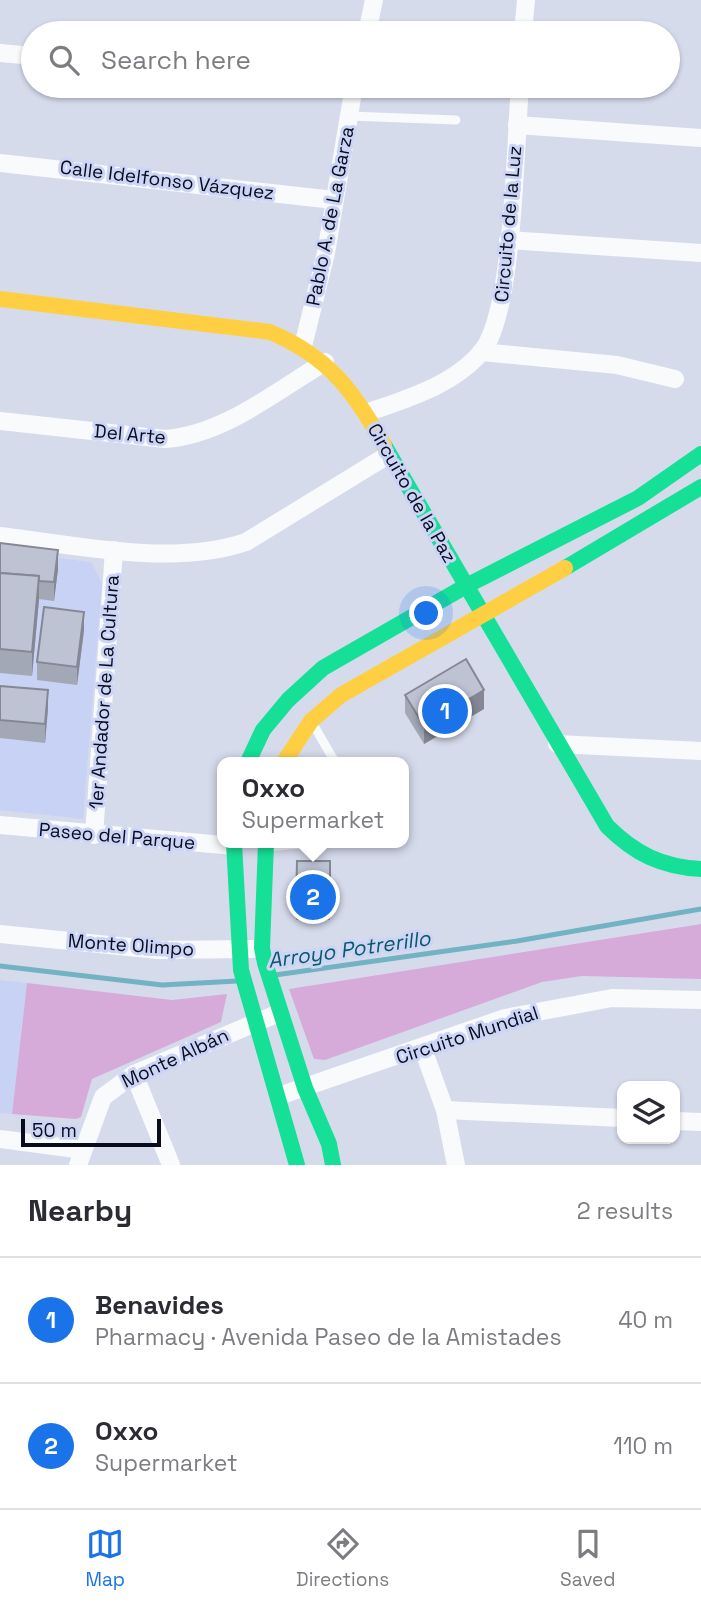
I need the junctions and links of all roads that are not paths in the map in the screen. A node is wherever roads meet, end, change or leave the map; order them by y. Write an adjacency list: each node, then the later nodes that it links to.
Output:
1 (374, 0): 3 (street)
2 (526, 0): 4 (street)
3 (370, 21)
4 (524, 21)
5 (0, 53): 6 (street)
6 (21, 56)
7 (351, 98): 9 (street, Pablo A. de La Garza)
8 (519, 98): 11 (street, Circuito de la Luz)
9 (349, 116): 10 (lane); 14 (street, Pablo A. de La Garza)
10 (456, 120)
11 (517, 125): 12 (street); 15 (street, Circuito de la Luz)
12 (701, 138)
13 (0, 163): 14 (street, Calle Idelfonso Vázquez)
14 (334, 200): 18 (street, Pablo A. de La Garza)
15 (508, 240): 16 (street); 19 (street, Circuito de la Luz)
16 (701, 253)
17 (0, 299): 18 (street, Circuito de la Paz)
18 (303, 346): 20 (street, Circuito de la Paz)
19 (481, 352): 21 (street); 22 (street, Circuito de la Luz)
20 (325, 362): 22 (street, Circuito de la Paz); 23 (street, Del Arte)
21 (675, 379)
22 (366, 413): 25 (street, Circuito de la Paz)
23 (0, 421)
24 (701, 454): 29 (street)
25 (388, 455): 28 (street); 29 (street, Circuito de la Paz)
26 (701, 487): 30 (street)
27 (0, 536): 28 (street)
28 (114, 550): 38 (street, 1er Andador de La Cultura)
29 (466, 586): 30 (street, Circuito de la Paz); 34 (street)
30 (482, 617): 31 (street); 32 (street, Circuito de la Paz)
31 (311, 721): 35 (street); 36 (lane)
32 (557, 744): 33 (street); 42 (street, Circuito de la Paz)
33 (701, 751)
34 (250, 757)
35 (287, 757)
36 (332, 757)
37 (0, 825): 38 (street, Paseo del Parque)
38 (94, 835): 39 (street, Paseo del Parque)
39 (217, 843)
40 (234, 848): 44 (street)
41 (266, 848): 45 (street)
42 (701, 869)
43 (0, 934): 44 (street, Monte Olimpo)
44 (237, 950): 45 (street, Monte Olimpo); 48 (street)
45 (263, 956): 47 (street)
46 (701, 1000): 49 (street, Circuito Mundial)
47 (279, 1013): 48 (street, Monte Albán); 51 (street)
48 (255, 1022): 50 (street, Monte Albán); 52 (street)
49 (423, 1049): 51 (street, Circuito Mundial); 53 (street)
50 (134, 1074): 58 (street, Monte Albán); 59 (street)
51 (305, 1088): 52 (street, Circuito Mundial); 61 (street)
52 (279, 1096): 60 (street)
53 (445, 1110): 54 (street); 62 (street)
54 (617, 1118)
55 (680, 1121): 56 (street)
56 (701, 1122)
57 (0, 1139): 58 (street)
58 (80, 1157)
59 (171, 1165)
60 (297, 1165)
61 (333, 1165)
62 (456, 1165)

